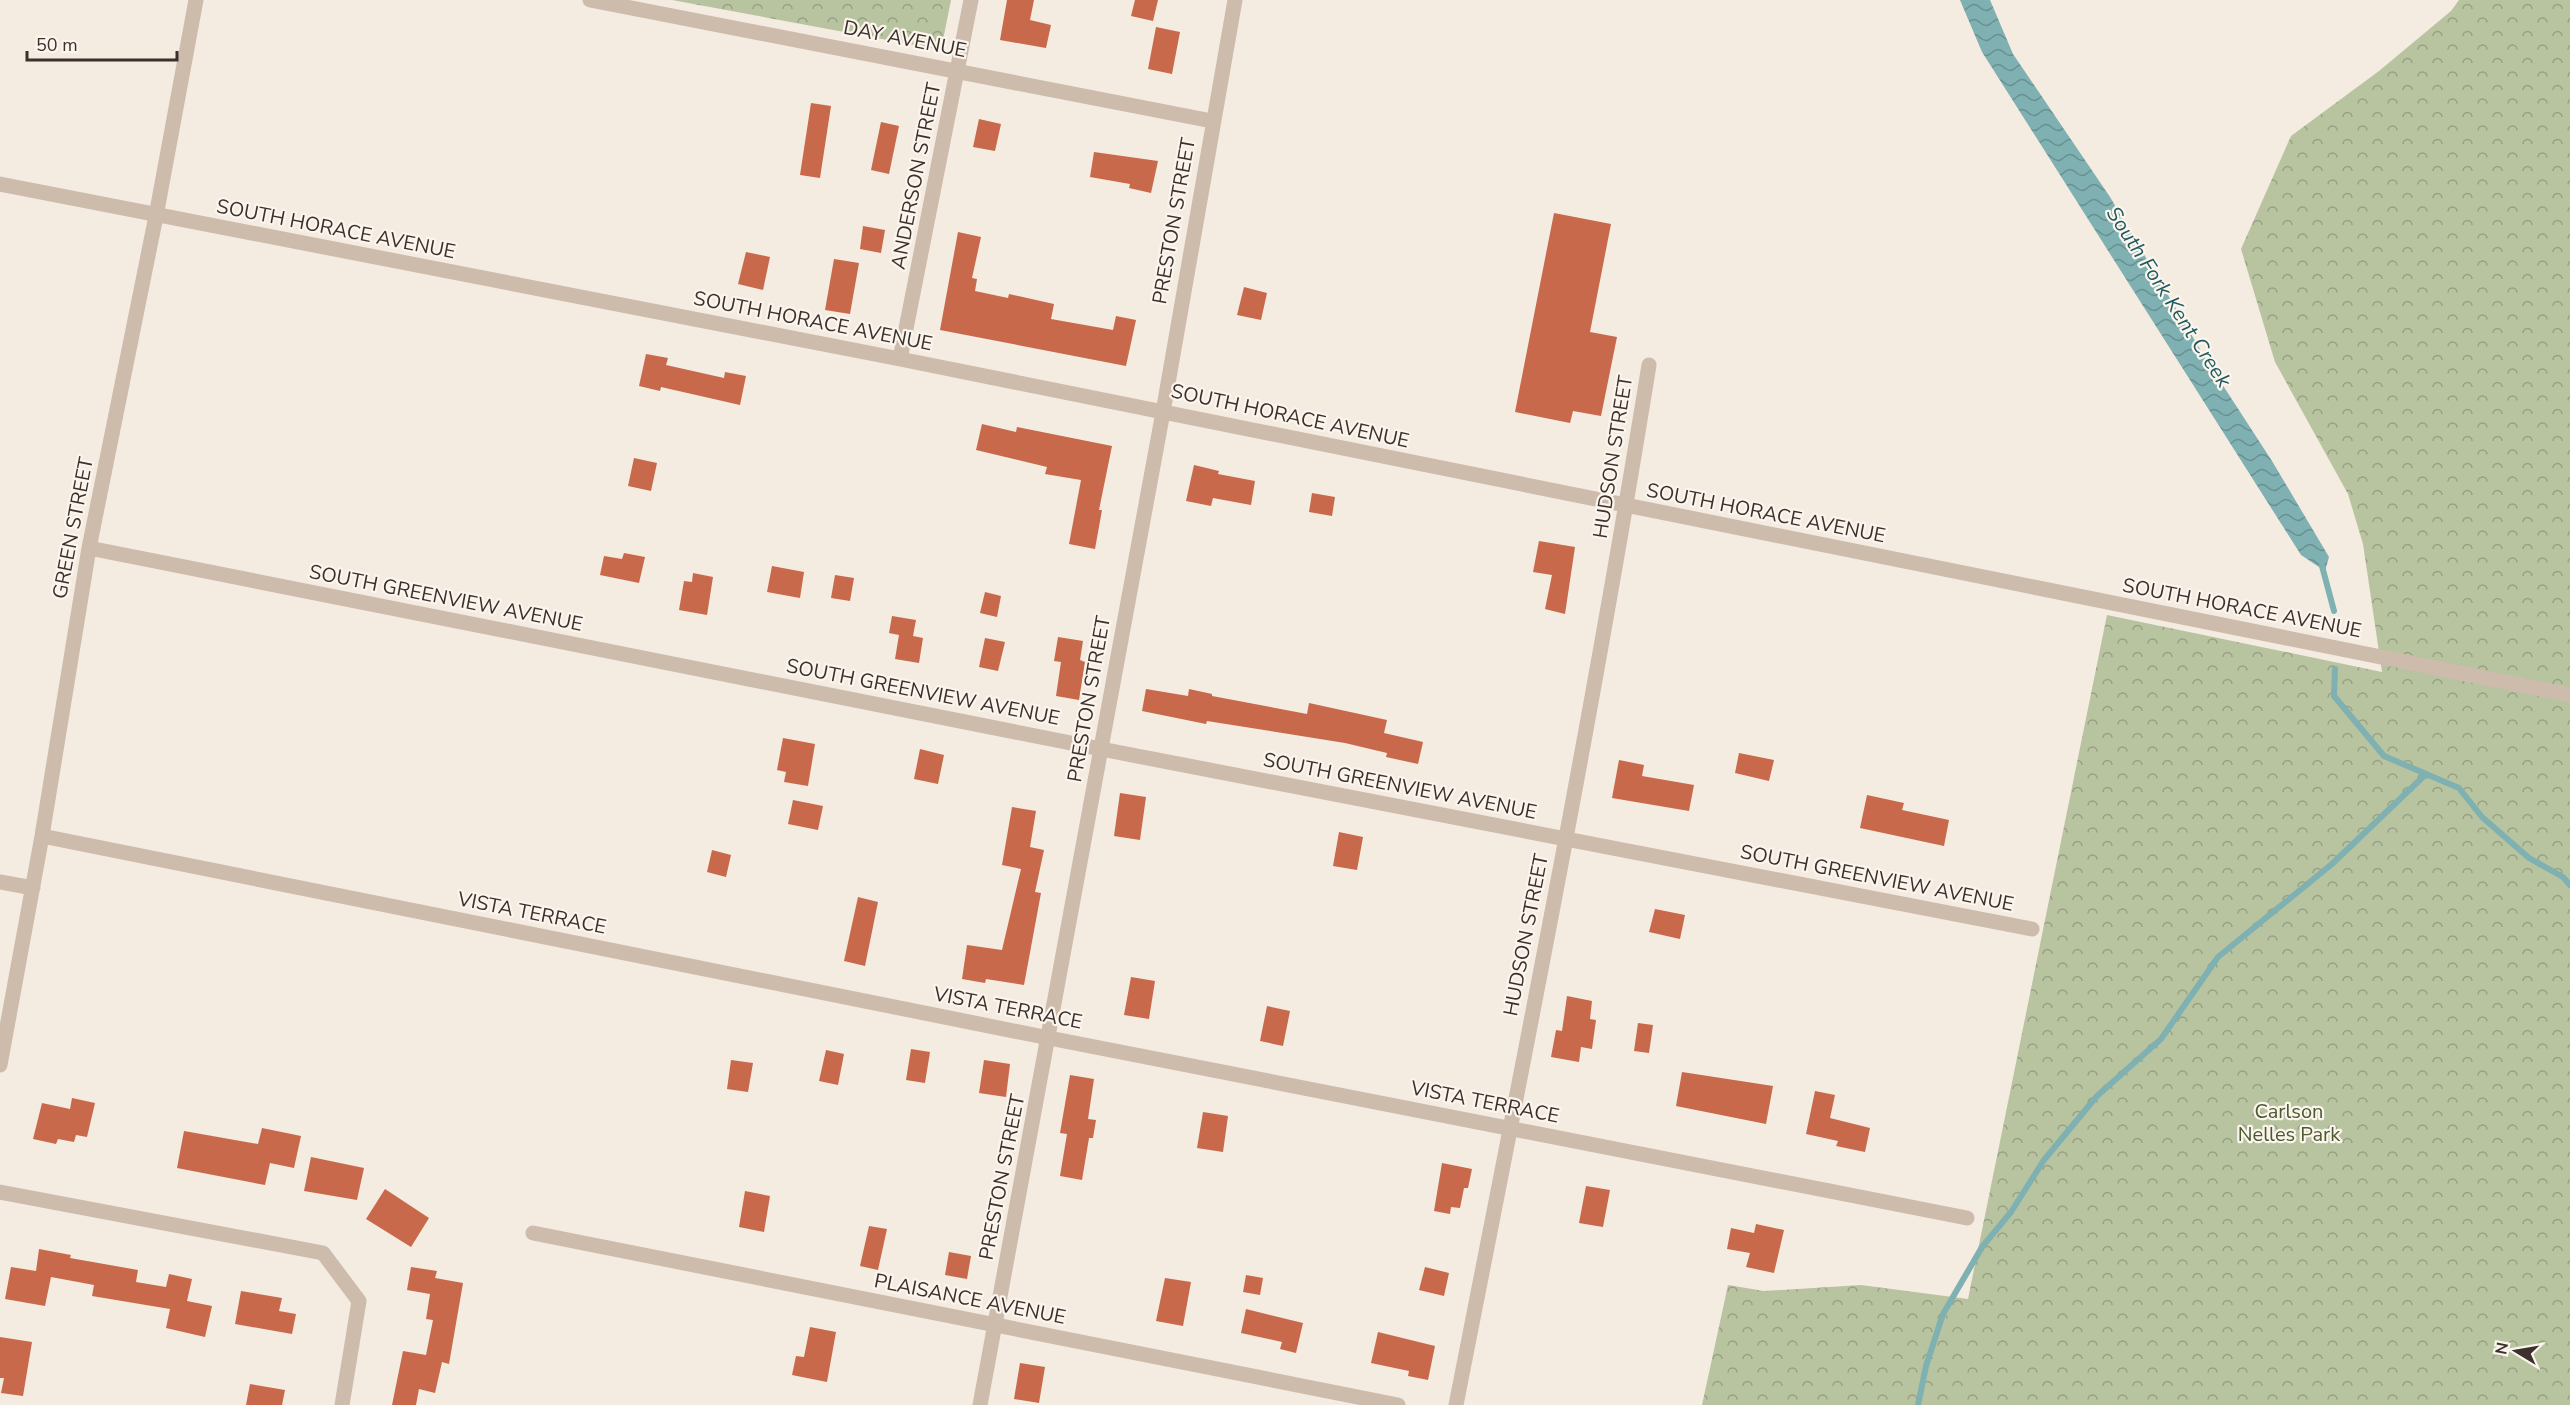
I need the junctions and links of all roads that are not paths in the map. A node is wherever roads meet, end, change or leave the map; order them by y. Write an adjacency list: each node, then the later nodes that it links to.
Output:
1 (196, 0): 8 (street, GREEN STREET)
2 (590, 0): 5 (street, DAY AVENUE)
3 (971, 0): 5 (street, ANDERSON STREET)
4 (1235, 0): 6 (street, PRESTON STREET)
5 (958, 71): 6 (street, DAY AVENUE); 9 (street, ANDERSON STREET)
6 (1212, 121): 11 (street, PRESTON STREET)
7 (0, 184): 8 (street, SOUTH HORACE AVENUE)
8 (156, 216): 9 (street, SOUTH HORACE AVENUE); 13 (street, GREEN STREET)
9 (900, 359): 11 (street, SOUTH HORACE AVENUE)
10 (1649, 365): 12 (street, HUDSON STREET)
11 (1163, 412): 12 (street, SOUTH HORACE AVENUE); 15 (street, PRESTON STREET)
12 (1626, 507): 14 (street, SOUTH HORACE AVENUE); 17 (street, HUDSON STREET)
13 (89, 548): 15 (street, SOUTH GREENVIEW AVENUE); 16 (street, GREEN STREET)
14 (2570, 695)
15 (1101, 749): 17 (street, SOUTH GREENVIEW AVENUE); 21 (street, PRESTON STREET)
16 (42, 836): 19 (street, GREEN STREET); 21 (street, VISTA TERRACE)
17 (1565, 839): 20 (street, SOUTH GREENVIEW AVENUE); 23 (street, HUDSON STREET)
18 (0, 882): 19 (street)
19 (33, 888): 22 (street, GREEN STREET)
20 (2032, 929)
21 (1049, 1038): 23 (street, VISTA TERRACE); 27 (street, PRESTON STREET)
22 (0, 1065)
23 (1511, 1128): 25 (street, VISTA TERRACE); 31 (street, HUDSON STREET)
24 (0, 1192): 28 (street)
25 (1967, 1218)
26 (533, 1233): 27 (street, PLAISANCE AVENUE)
27 (996, 1326): 29 (street, PRESTON STREET); 30 (street, PLAISANCE AVENUE)
28 (342, 1405)
29 (980, 1405)
30 (1398, 1405)
31 (1456, 1405)

